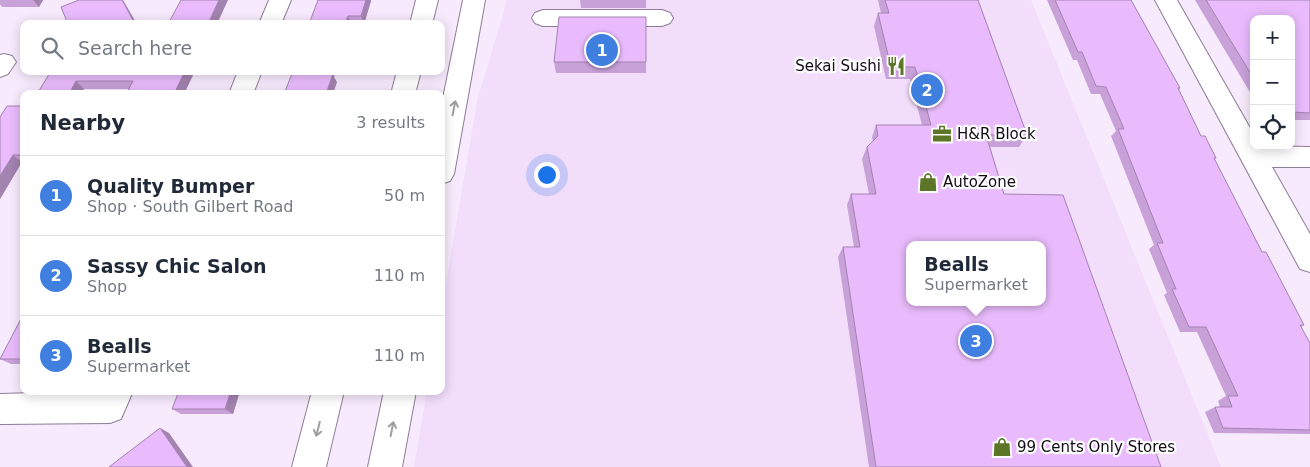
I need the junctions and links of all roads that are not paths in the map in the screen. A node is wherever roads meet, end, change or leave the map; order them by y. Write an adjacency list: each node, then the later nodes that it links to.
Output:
1 (280, 0): 7 (street)
2 (427, 0): 8 (street)
3 (474, 0): 13 (street, one-way to 3)
4 (1166, 0): 14 (street)
5 (543, 18): 6 (street)
6 (662, 18)
7 (272, 20)
8 (422, 20)
9 (248, 75): 11 (street)
10 (408, 75): 12 (street)
11 (243, 90)
12 (404, 90)
13 (445, 153)
14 (1252, 157): 15 (street); 16 (street)
15 (1310, 157)
16 (1310, 260)
17 (327, 395): 21 (street, one-way to 21)
18 (399, 395): 22 (street, one-way to 18)
19 (113, 399): 20 (street)
20 (0, 408)
21 (309, 467)
22 (385, 467)

